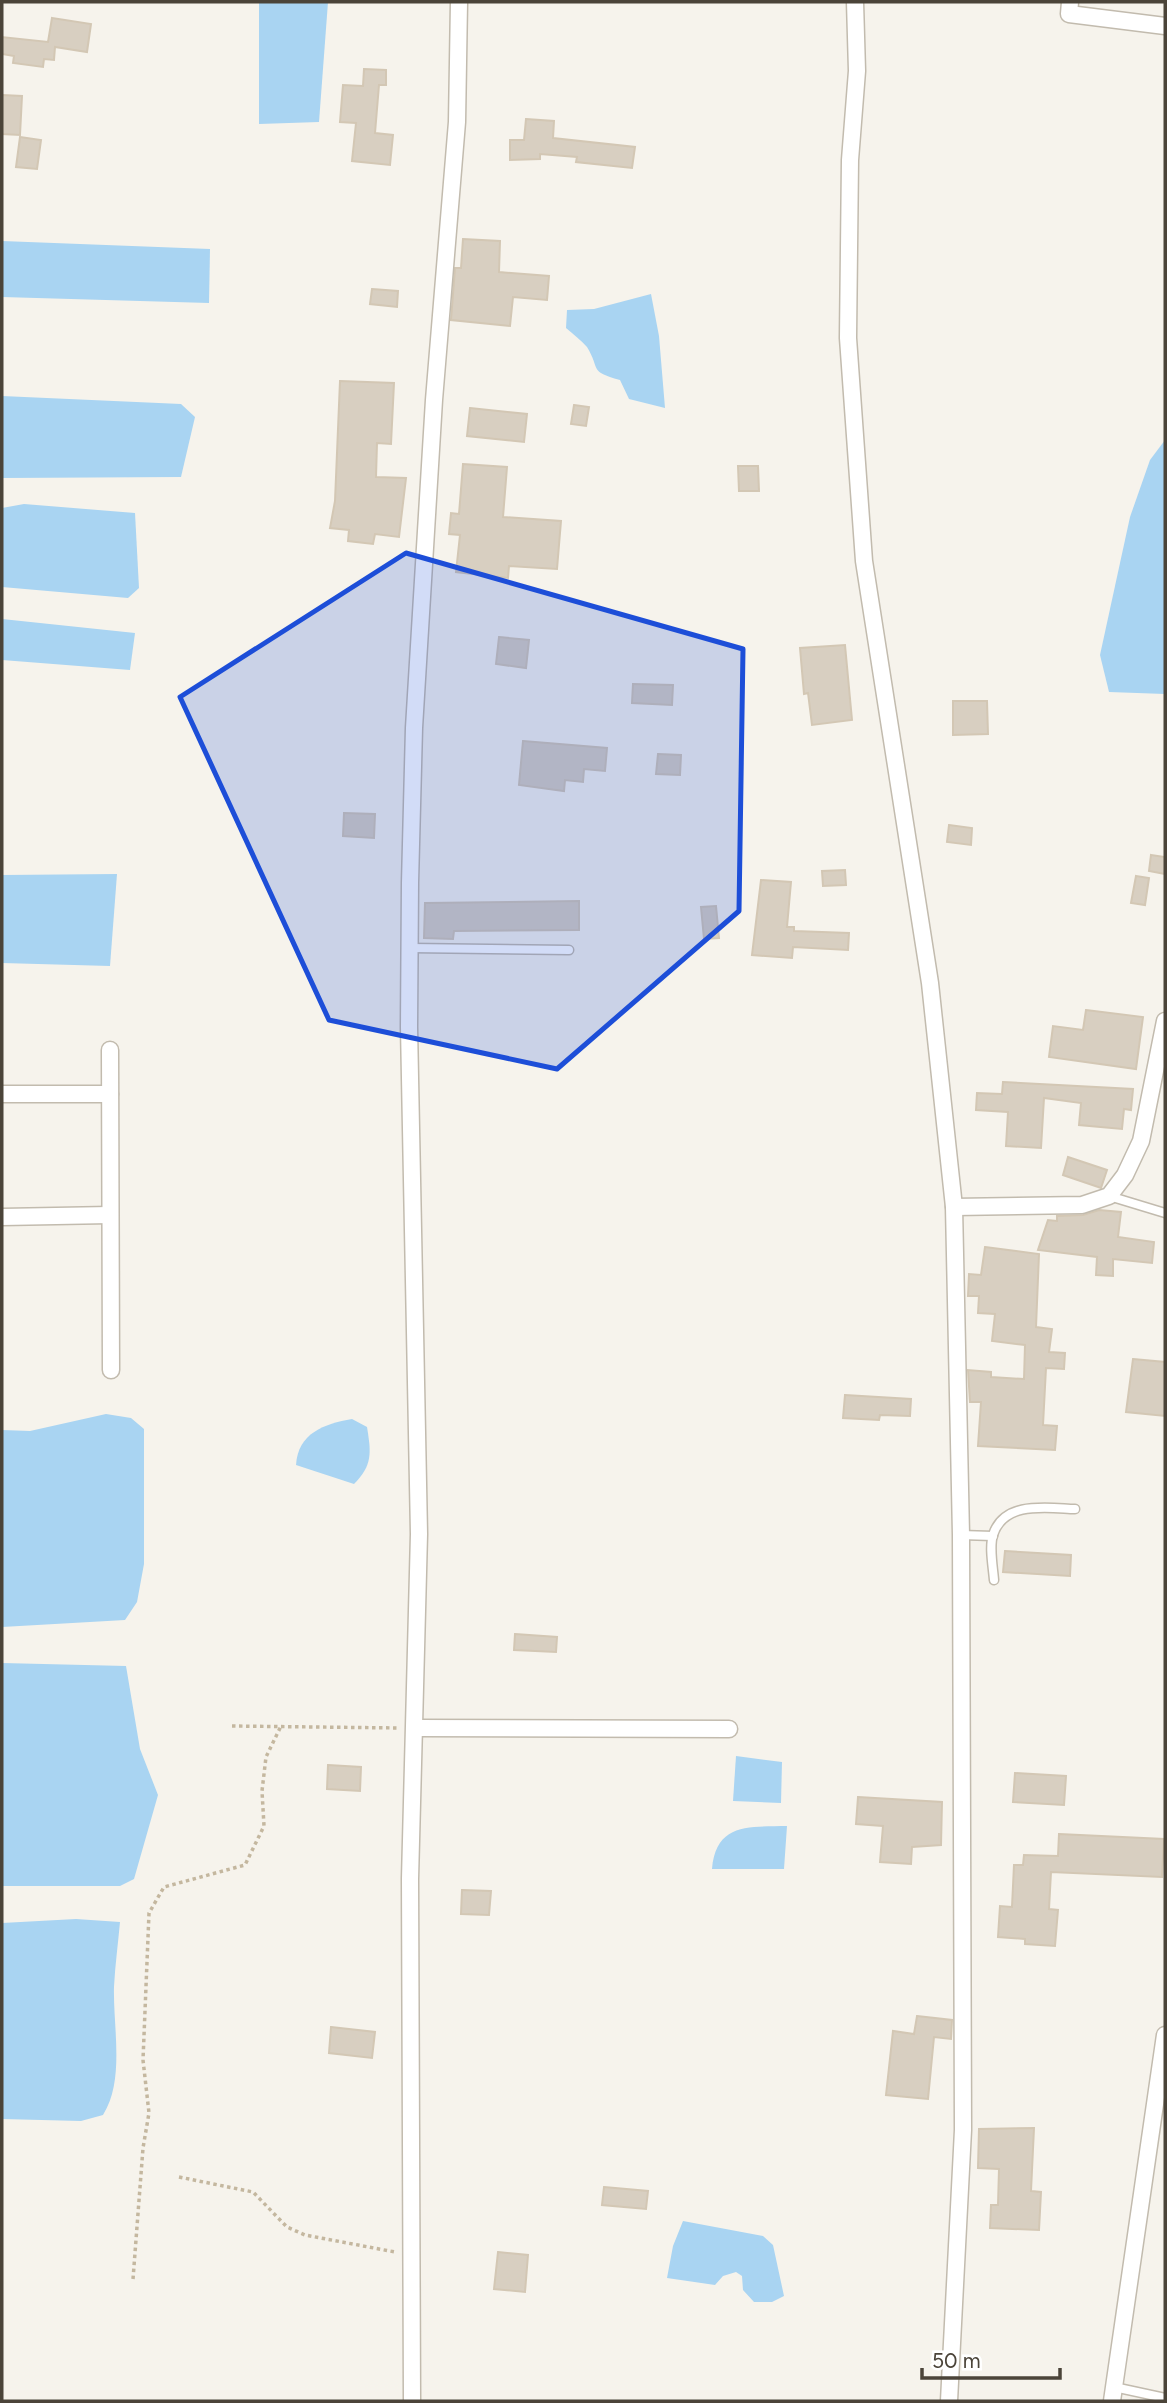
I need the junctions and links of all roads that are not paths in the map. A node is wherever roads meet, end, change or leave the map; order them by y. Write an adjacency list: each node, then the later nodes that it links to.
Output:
1 (459, 2): 5 (street)
2 (856, 2): 12 (street)
3 (1070, 2): 4 (street)
4 (1165, 26)
5 (410, 948): 6 (lane); 21 (street)
6 (569, 950)
7 (1165, 1021): 11 (street)
8 (110, 1050): 10 (street)
9 (2, 1094): 10 (street)
10 (110, 1094): 14 (street)
11 (1109, 1196): 12 (street); 13 (lane)
12 (954, 1207): 18 (street)
13 (1165, 1213)
14 (110, 1215): 15 (street); 16 (street)
15 (2, 1217)
16 (111, 1370)
17 (1075, 1509): 19 (lane)
18 (961, 1535): 19 (lane); 27 (street)
19 (993, 1536): 20 (lane)
20 (994, 1580)
21 (416, 1728): 22 (street); 26 (street)
22 (729, 1729)
23 (1165, 2035): 24 (street)
24 (1113, 2394): 25 (lane)
25 (1165, 2398)
26 (412, 2401)
27 (949, 2401)

